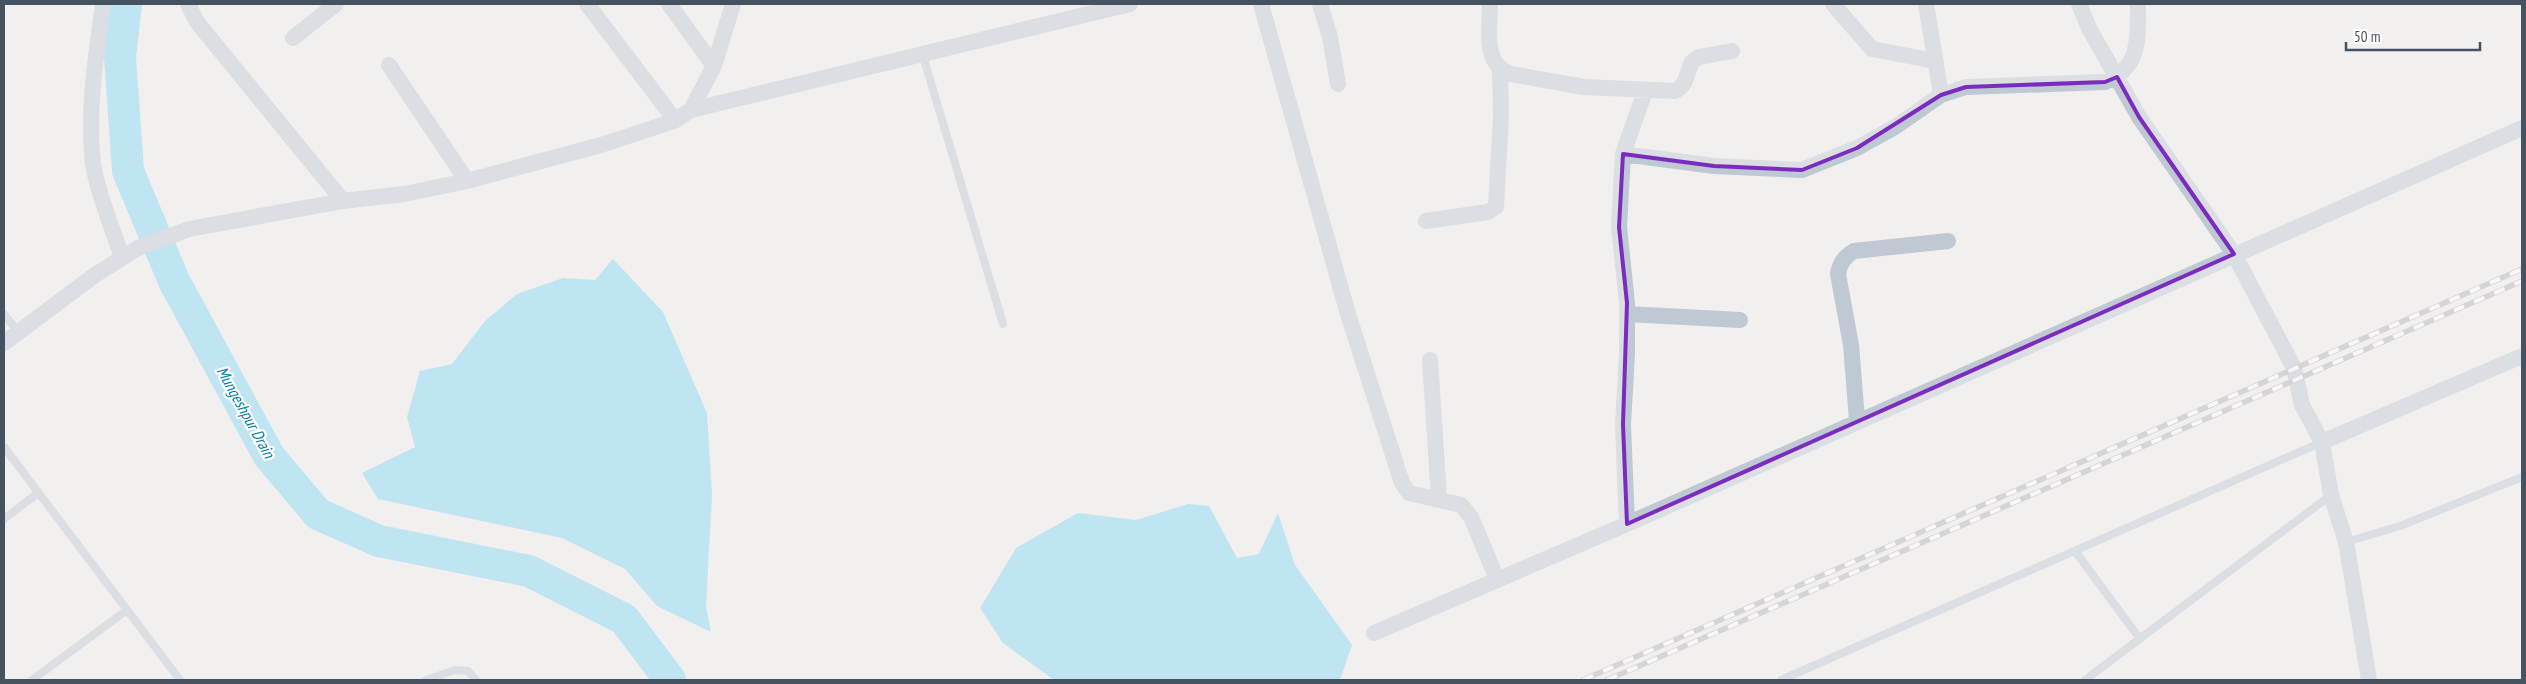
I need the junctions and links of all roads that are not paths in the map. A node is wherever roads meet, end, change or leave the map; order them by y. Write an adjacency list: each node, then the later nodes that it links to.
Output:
1 (103, 4): 35 (street)
2 (188, 4): 31 (street)
3 (336, 4): 15 (street)
4 (587, 4): 27 (street)
5 (669, 4): 20 (street)
6 (733, 4): 20 (street)
7 (1130, 4): 17 (street)
8 (1261, 4): 50 (street)
9 (1320, 4): 23 (street)
10 (1490, 4): 21 (street)
11 (1833, 4): 18 (street)
12 (1926, 4): 18 (street)
13 (2079, 4): 22 (street)
14 (2138, 4): 22 (street)
15 (293, 38)
16 (1732, 51): 24 (street)
17 (922, 56): 26 (street); 39 (lane)
18 (1935, 61): 25 (street)
19 (389, 65): 30 (street)
20 (714, 66): 26 (street)
21 (1500, 71): 24 (street); 32 (street)
22 (2117, 77): 25 (street); 34 (street)
23 (1338, 84)
24 (1645, 91): 29 (street)
25 (1941, 95): 29 (street)
26 (691, 110): 27 (street)
27 (674, 121): 30 (street)
28 (2522, 128): 34 (street)
29 (1623, 154): 37 (street)
30 (467, 181): 31 (street)
31 (343, 201): 35 (street)
32 (1426, 221)
33 (1948, 241): 44 (street)
34 (2234, 254): 44 (street); 45 (street)
35 (122, 258): 40 (street)
36 (4, 314): 40 (lane)
37 (1627, 314): 38 (street); 52 (street)
38 (1740, 320)
39 (1003, 324)
40 (18, 332): 41 (street)
41 (4, 343)
42 (2522, 356): 45 (street)
43 (1430, 360): 50 (street)
44 (1857, 420): 52 (street)
45 (2322, 442): 49 (street); 54 (lane)
46 (4, 447): 48 (lane)
47 (2522, 477): 53 (lane)
48 (38, 493): 51 (lane); 56 (lane)
49 (2331, 495): 53 (street); 58 (lane)
50 (1439, 498): 55 (street)
51 (4, 519)
52 (1627, 524): 55 (street)
53 (2346, 542): 65 (street)
54 (2075, 551): 58 (lane); 63 (lane)
55 (1497, 579): 57 (street)
56 (127, 610): 59 (lane); 60 (lane)
57 (1374, 633)
58 (2140, 639): 64 (lane)
59 (32, 680)
60 (180, 680)
61 (426, 680): 62 (lane)
62 (476, 680)
63 (1781, 680)
64 (2085, 680)
65 (2369, 680)

